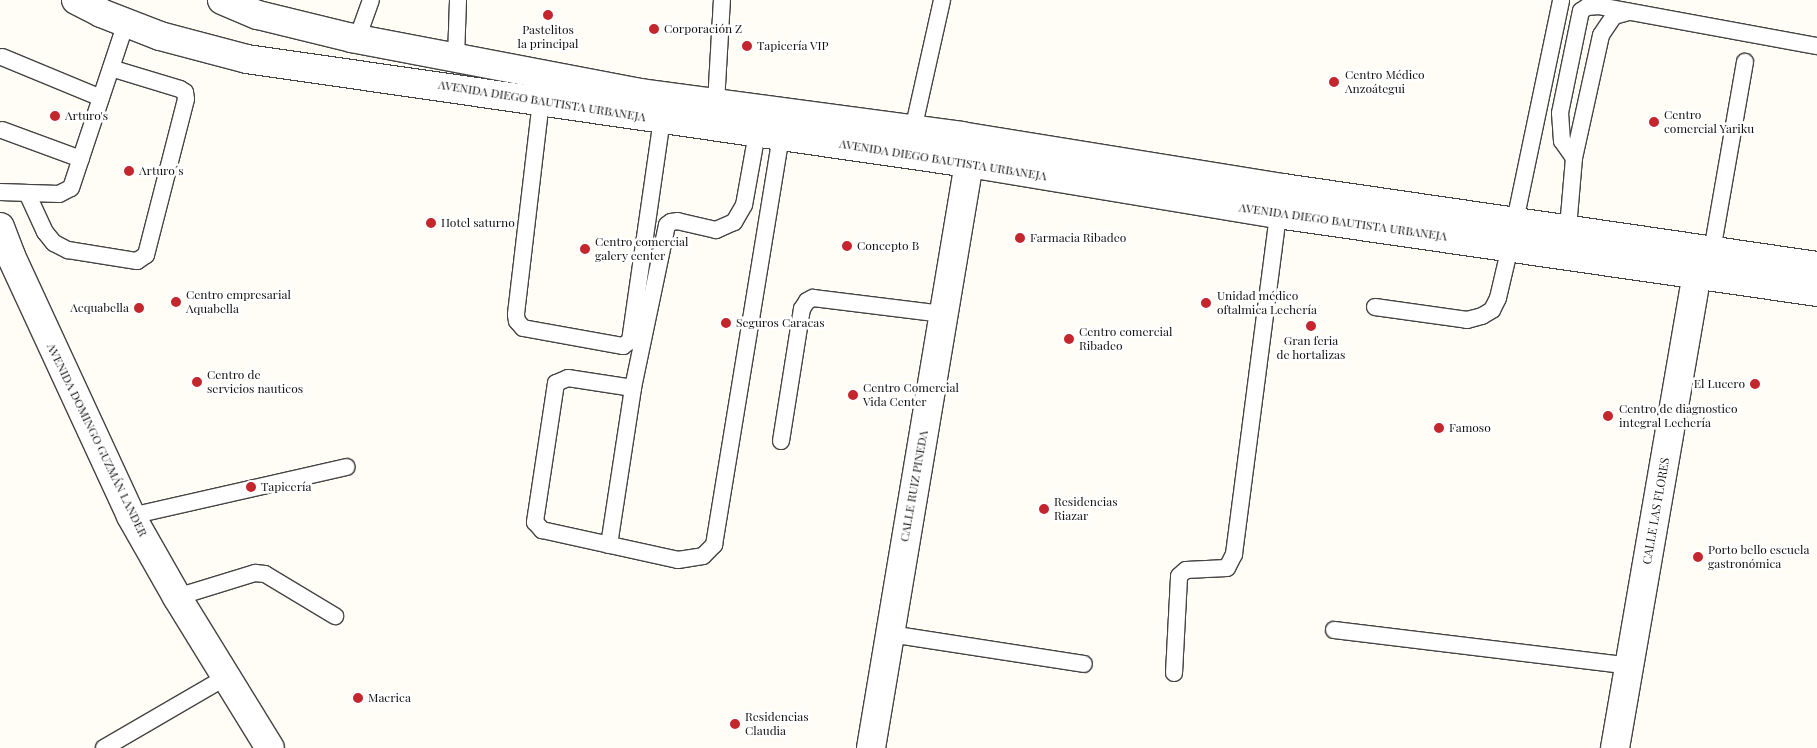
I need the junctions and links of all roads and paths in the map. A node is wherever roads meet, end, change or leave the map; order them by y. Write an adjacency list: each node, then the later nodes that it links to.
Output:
1 (76, 0): 9 (street, AVENIDA DIEGO BAUTISTA URBANEJA)
2 (222, 0): 10 (street, AVENIDA DIEGO BAUTISTA URBANEJA)
3 (371, 0): 10 (lane)
4 (458, 0): 13 (lane)
5 (722, 0): 18 (lane)
6 (942, 0): 21 (lane)
7 (1561, 0): 32 (lane)
8 (1631, 12): 11 (lane); 24 (lane); 24 (lane)
9 (126, 23): 15 (lane); 17 (street, AVENIDA DIEGO BAUTISTA URBANEJA)
10 (357, 39): 13 (street, AVENIDA DIEGO BAUTISTA URBANEJA)
11 (1817, 46)
12 (2, 57): 16 (lane)
13 (456, 58): 18 (street, AVENIDA DIEGO BAUTISTA URBANEJA)
14 (1745, 62): 33 (lane)
15 (111, 68): 16 (lane); 28 (lane)
16 (101, 98): 25 (lane)
17 (541, 101): 19 (street, AVENIDA DIEGO BAUTISTA URBANEJA); 19 (lane)
18 (716, 103): 21 (street, AVENIDA DIEGO BAUTISTA URBANEJA)
19 (662, 119): 22 (street, AVENIDA DIEGO BAUTISTA URBANEJA)
20 (2, 130): 25 (lane)
21 (913, 130): 23 (street, AVENIDA DIEGO BAUTISTA URBANEJA)
22 (769, 135): 26 (street, AVENIDA DIEGO BAUTISTA URBANEJA); 39 (lane); 43 (lane)
23 (962, 136): 26 (street, CALLE RUIZ PINEDA); 32 (street, AVENIDA DIEGO BAUTISTA URBANEJA)
24 (1574, 158): 31 (lane)
25 (82, 160): 28 (lane)
26 (969, 163): 29 (street, AVENIDA DIEGO BAUTISTA URBANEJA); 38 (street, CALLE RUIZ PINEDA)
27 (0, 192): 28 (lane)
28 (27, 194)
29 (1278, 214): 32 (street, AVENIDA DIEGO BAUTISTA URBANEJA); 50 (lane)
30 (0, 227): 42 (street, AVENIDA DOMINGO GUZMÁN LANDER)
31 (1568, 228): 32 (street, AVENIDA DIEGO BAUTISTA URBANEJA); 33 (street, AVENIDA DIEGO BAUTISTA URBANEJA)
32 (1513, 234): 35 (street, AVENIDA DIEGO BAUTISTA URBANEJA); 37 (lane)
33 (1712, 250): 34 (street, AVENIDA DIEGO BAUTISTA URBANEJA)
34 (1817, 266)
35 (1697, 273): 36 (street, AVENIDA DIEGO BAUTISTA URBANEJA); 49 (street, CALLE LAS FLORES)
36 (1817, 292)
37 (1375, 307)
38 (943, 314): 40 (lane); 47 (street, CALLE RUIZ PINEDA)
39 (633, 388): 43 (lane); 43 (lane)
40 (782, 441)
41 (347, 467): 42 (lane)
42 (131, 516): 44 (street, AVENIDA DOMINGO GUZMÁN LANDER)
43 (609, 545)
44 (177, 597): 45 (lane); 51 (street, AVENIDA DOMINGO GUZMÁN LANDER)
45 (335, 616)
46 (1334, 630): 49 (lane)
47 (890, 634): 48 (lane); 54 (street, CALLE RUIZ PINEDA)
48 (1084, 664)
49 (1630, 666): 55 (street, CALLE LAS FLORES)
50 (1174, 673)
51 (226, 677): 52 (lane); 53 (street, AVENIDA DOMINGO GUZMÁN LANDER)
52 (104, 748)
53 (270, 748)
54 (871, 748)
55 (1616, 748)

